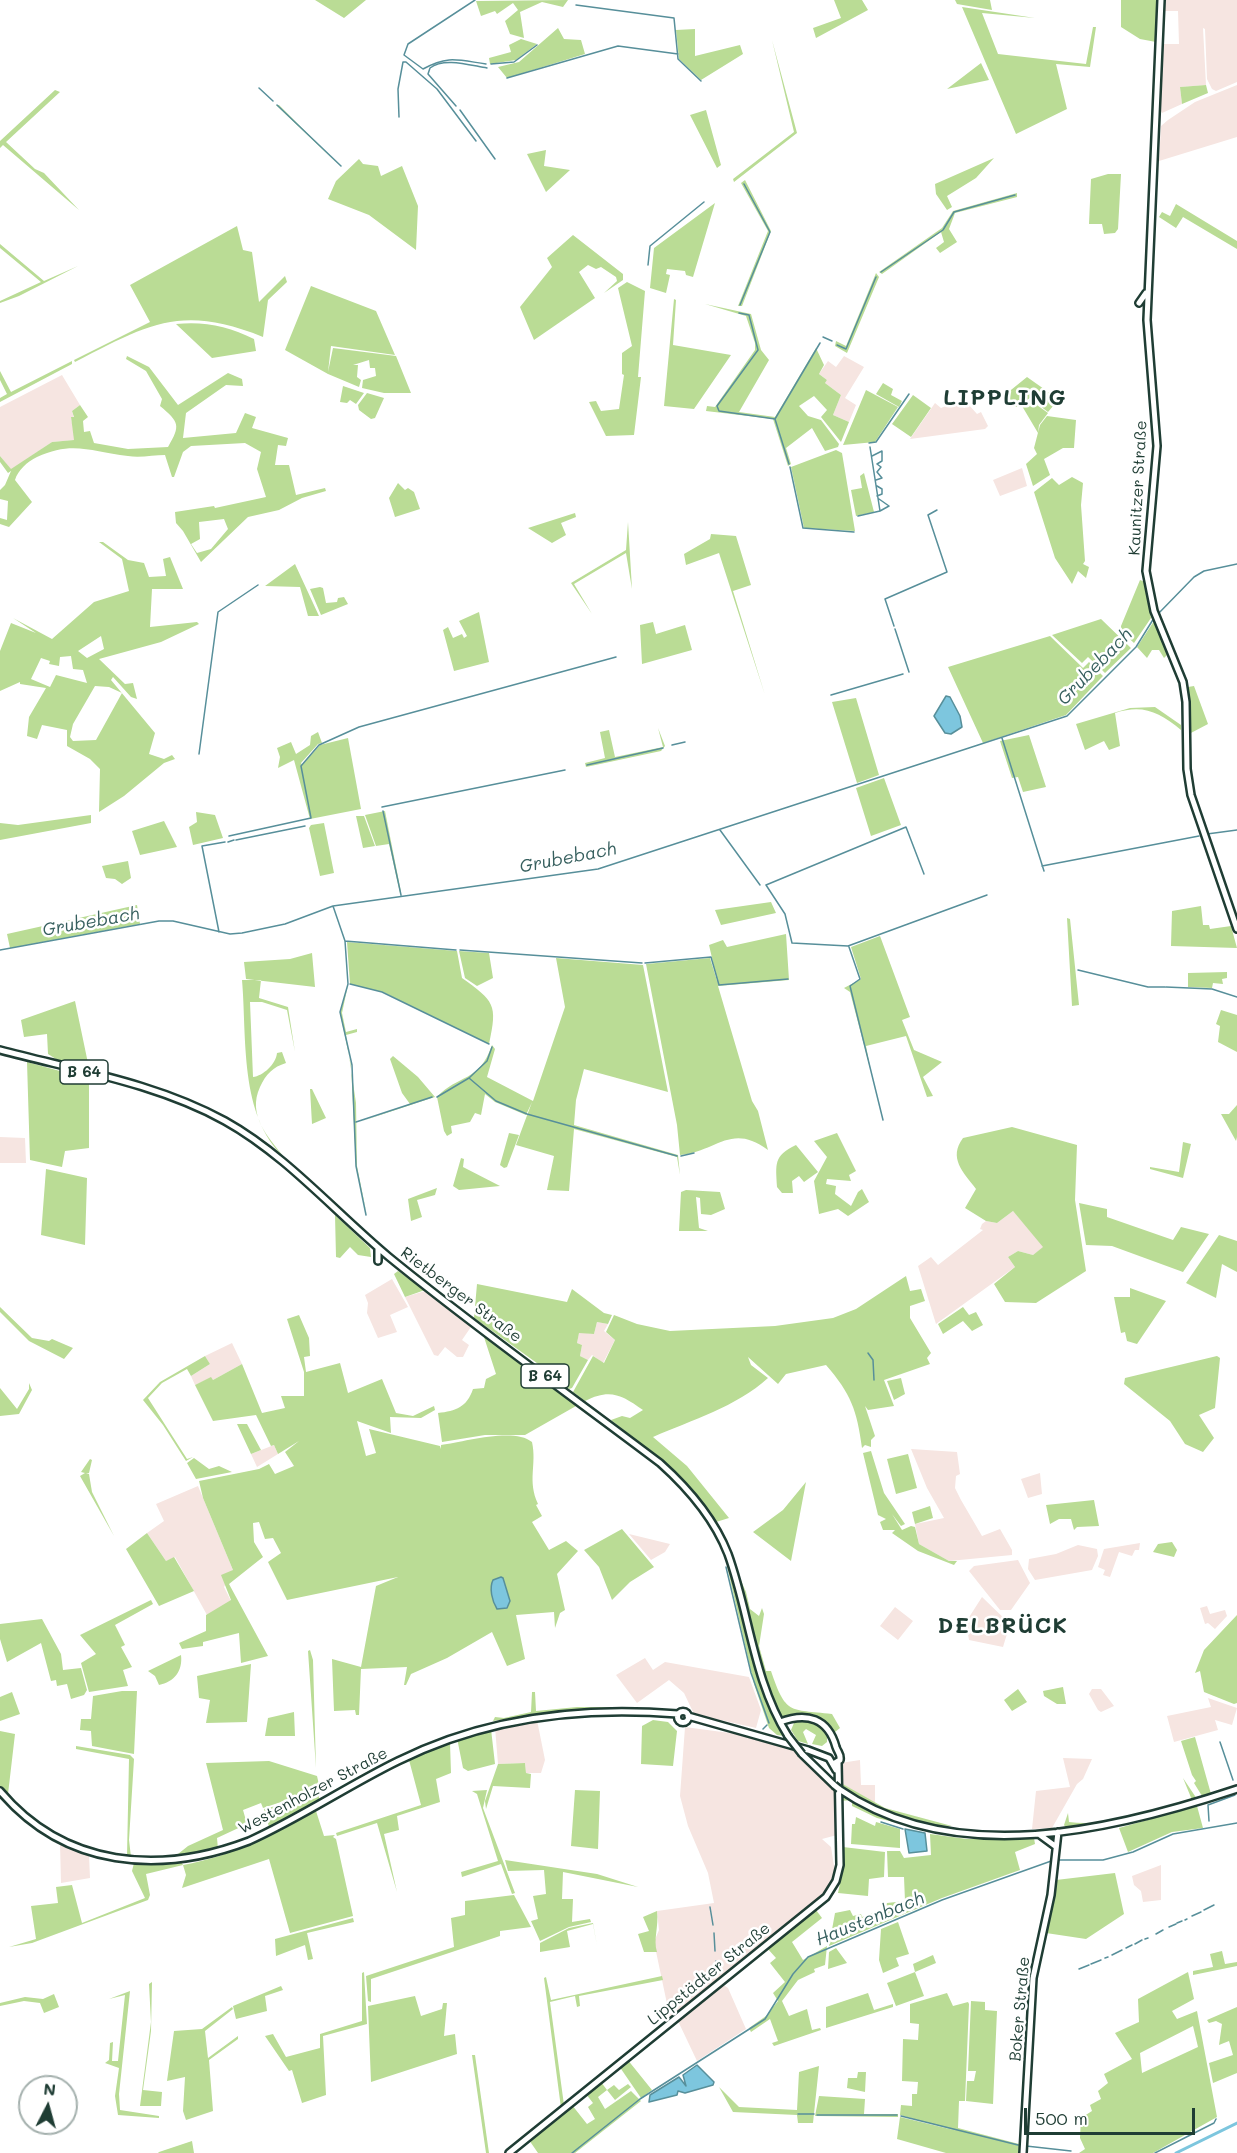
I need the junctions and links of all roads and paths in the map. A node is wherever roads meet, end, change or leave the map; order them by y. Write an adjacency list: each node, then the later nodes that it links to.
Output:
1 (1161, 0): 2 (main road, Kaunitzer Straße)
2 (1149, 286): 3 (main road); 4 (main road, Kaunitzer Straße)
3 (1139, 303)
4 (1237, 928)
5 (0, 1050): 6 (main road, Rietberger Straße / B 64)
6 (377, 1247): 7 (main road); 9 (main road, Rietberger Straße / B 64)
7 (378, 1261)
8 (793, 1719): 9 (main road); 10 (main road); 11 (main road, Lippstädter Straße)
9 (781, 1724): 10 (main road, Rietberger Straße / B 64)
10 (788, 1736): 15 (main road, B 64, bridge)
11 (833, 1757): 13 (main road, Westenholzer Straße); 17 (main road, Lippstädter Straße)
12 (1237, 1789): 14 (main road, B 64)
13 (0, 1791)
14 (1058, 1832): 15 (main road, B 64); 16 (main road, Boker Straße)
15 (1037, 1834): 16 (main road)
16 (1055, 1846): 18 (main road, Boker Straße)
17 (509, 2153)
18 (1023, 2153)

